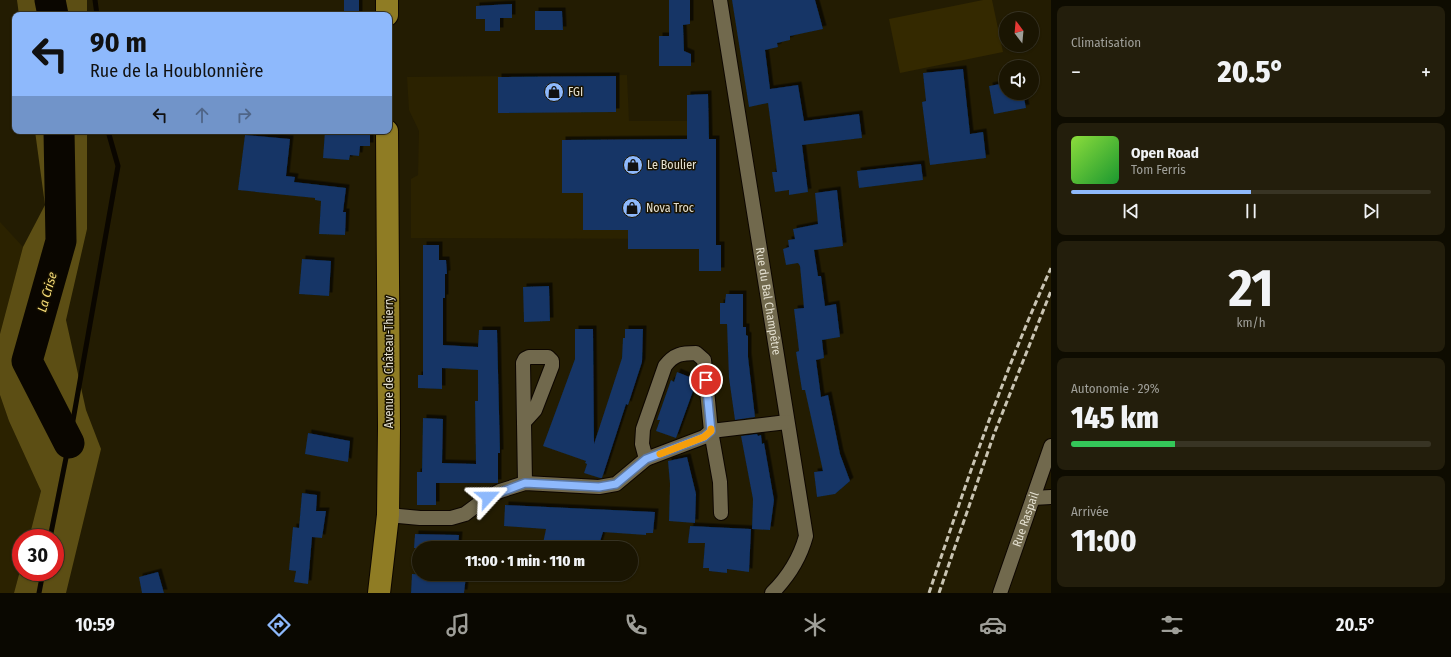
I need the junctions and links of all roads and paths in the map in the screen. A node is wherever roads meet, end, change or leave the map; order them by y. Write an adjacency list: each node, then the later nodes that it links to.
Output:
1 (387, 0): 3 (main road)
2 (720, 0): 6 (street, Rue du Bal Champêtre)
3 (387, 12)
4 (387, 134): 14 (main road, Avenue de Château-Thierry)
5 (525, 421): 10 (street)
6 (787, 422): 7 (street); 16 (street, Rue du Bal Champêtre)
7 (711, 431): 9 (street); 9 (street); 13 (street)
8 (1051, 446): 12 (street, Rue Raspail)
9 (646, 459): 10 (street)
10 (525, 483): 14 (street)
11 (1051, 497): 12 (street)
12 (1033, 498): 17 (street, Rue Raspail)
13 (721, 513)
14 (388, 515): 15 (main road, Avenue de Château-Thierry)
15 (379, 593)
16 (772, 593)
17 (1000, 593)

